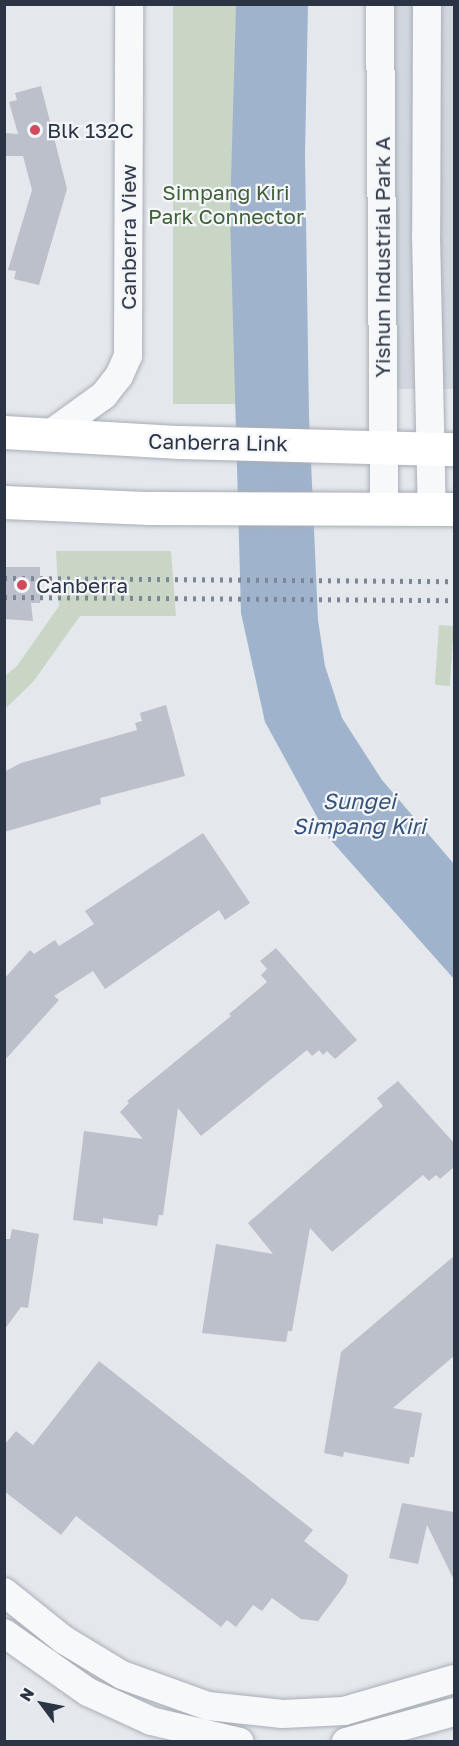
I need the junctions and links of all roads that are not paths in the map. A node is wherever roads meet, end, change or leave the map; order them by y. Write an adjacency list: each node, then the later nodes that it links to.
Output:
1 (129, 4): 5 (street, Canberra View)
2 (380, 4): 6 (street, Yishun Industrial Park A)
3 (427, 4): 7 (street)
4 (4, 432): 5 (main road, Canberra Link)
5 (50, 434): 6 (main road, Canberra Link)
6 (375, 445): 7 (main road, Canberra Link); 10 (street, Yishun Industrial Park A)
7 (443, 449): 9 (street)
8 (4, 502): 10 (main road)
9 (443, 509): 10 (main road)
10 (377, 510)
11 (4, 1592): 13 (street)
12 (4, 1633): 15 (street)
13 (454, 1678)
14 (454, 1712): 16 (street)
15 (240, 1742)
16 (346, 1742)

